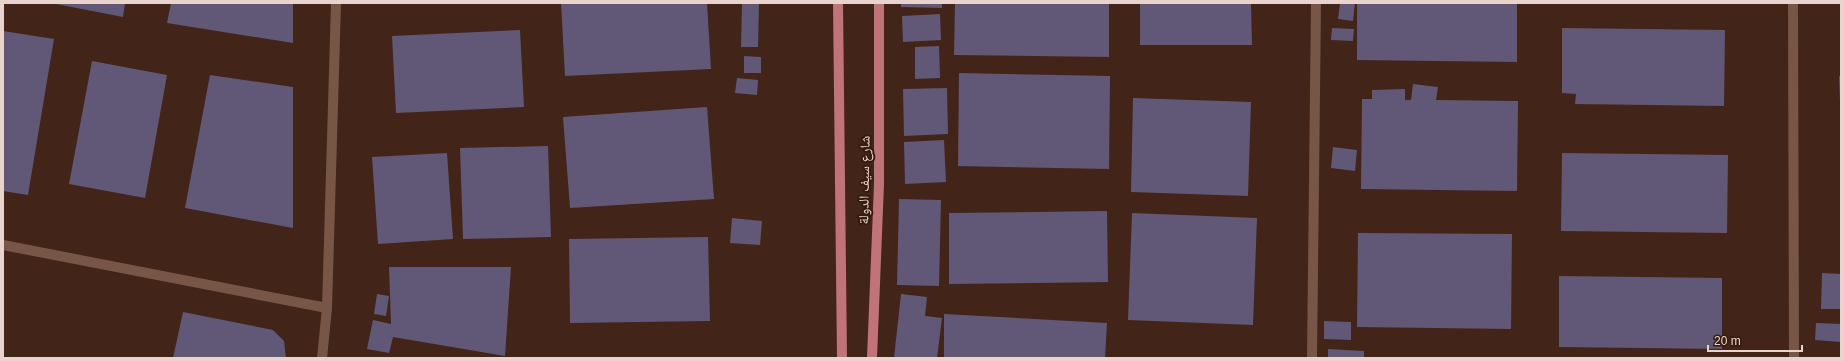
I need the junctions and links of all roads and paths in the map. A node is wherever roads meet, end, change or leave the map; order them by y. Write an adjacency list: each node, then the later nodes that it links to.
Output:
1 (336, 3): 7 (street)
2 (838, 3): 9 (main road, شارع سيف الدولة)
3 (879, 3): 10 (main road, شارع سيف الدولة)
4 (1316, 3): 11 (street)
5 (1793, 3): 12 (street)
6 (3, 245): 7 (street)
7 (327, 308): 8 (street)
8 (322, 358)
9 (842, 358)
10 (872, 358)
11 (1312, 358)
12 (1794, 358)

